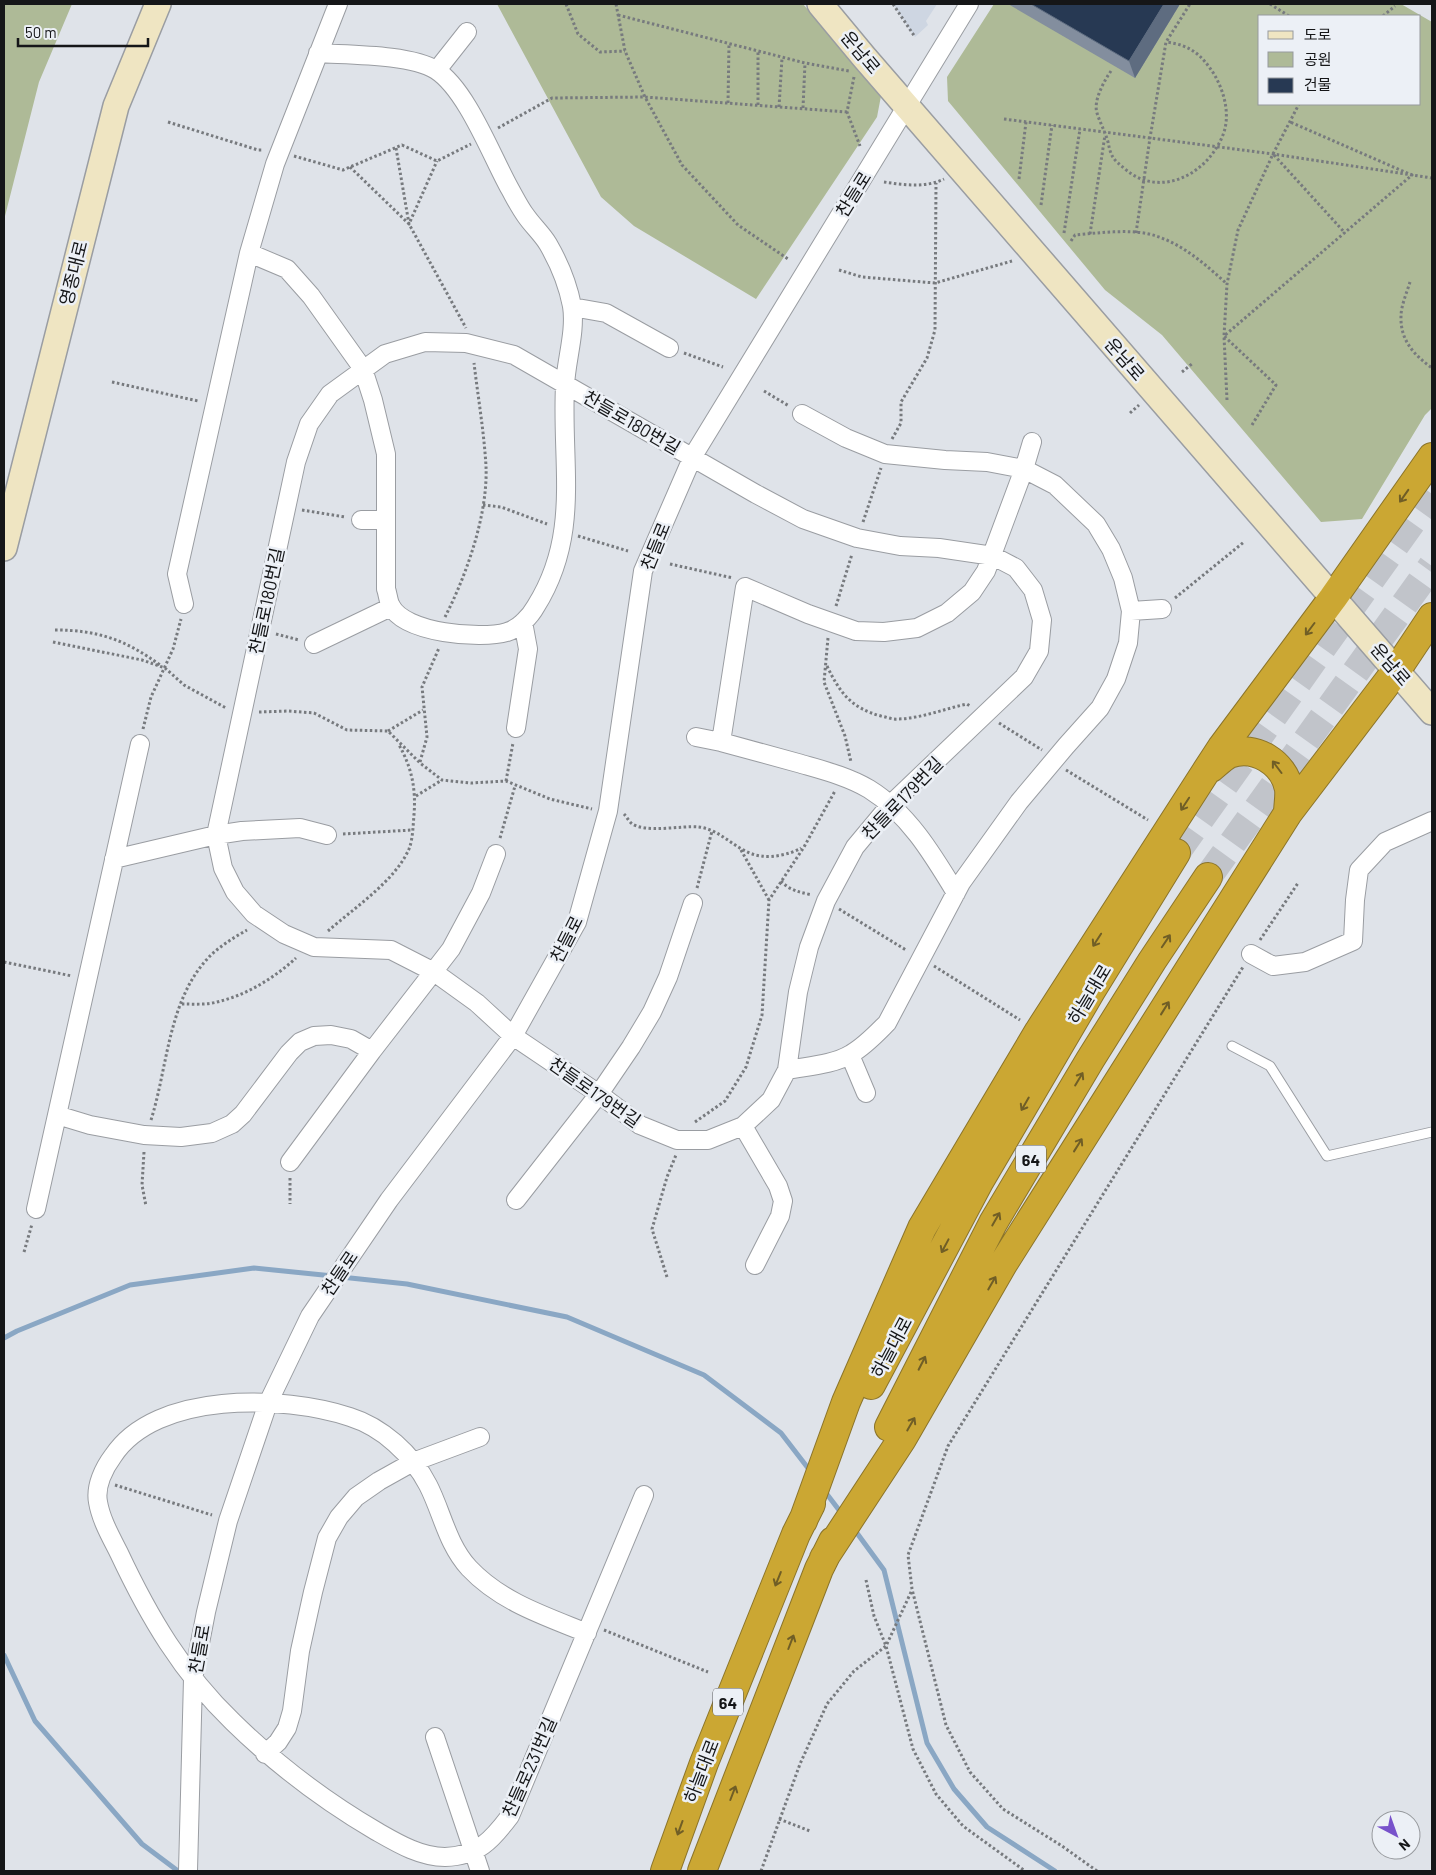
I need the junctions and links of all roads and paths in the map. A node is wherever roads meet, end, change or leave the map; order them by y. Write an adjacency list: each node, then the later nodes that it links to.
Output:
1 (158, 4): 104 (street, 영종대로)
2 (338, 4): 20 (street)
3 (566, 4): 18 (path)
4 (616, 4): 11 (path)
5 (820, 4): 29 (street, 운남로)
6 (892, 4): 15 (path)
7 (969, 4): 29 (street, 찬들로)
8 (1190, 4): 16 (path)
9 (1270, 4): 12 (path)
10 (1395, 6): 13 (path)
11 (618, 15): 17 (path); 18 (path)
12 (1287, 15)
13 (1384, 15)
14 (467, 32): 23 (street)
15 (915, 38)
16 (1166, 42): 41 (path); 54 (path)
17 (729, 44): 19 (path); 26 (path)
18 (625, 51): 25 (path)
19 (758, 51): 21 (path); 27 (path)
20 (318, 53): 23 (street); 64 (street)
21 (782, 57): 22 (path); 30 (path)
22 (805, 63): 31 (path); 32 (path)
23 (437, 70): 71 (street)
24 (1111, 71): 40 (path)
25 (645, 97): 26 (path); 39 (path); 65 (path)
26 (728, 103): 27 (path)
27 (758, 105): 30 (path)
28 (1298, 105): 36 (path)
29 (907, 106): 92 (street, 찬들로); 109 (street, 운남로)
30 (779, 107): 31 (path)
31 (803, 108): 32 (path)
32 (847, 112): 43 (path)
33 (1004, 119): 35 (path)
34 (168, 122): 45 (path)
35 (1026, 122): 37 (path); 53 (path)
36 (1290, 122): 46 (path); 50 (path)
37 (1052, 125): 38 (path); 57 (path)
38 (1080, 129): 40 (path); 59 (path)
39 (493, 131)
40 (1105, 132): 41 (path); 54 (path); 62 (path)
41 (1150, 138): 46 (path); 54 (path)
42 (474, 143): 48 (path)
43 (860, 146)
44 (396, 148): 48 (path); 49 (path); 58 (path)
45 (265, 150)
46 (1273, 154): 50 (path); 61 (path); 70 (path)
47 (292, 156): 49 (path)
48 (438, 161): 58 (path)
49 (350, 167): 58 (path)
50 (1412, 175): 52 (path); 61 (path)
51 (949, 177): 56 (path)
52 (1432, 178)
53 (1019, 179)
54 (1143, 180): 60 (path)
55 (884, 182): 56 (path)
56 (936, 183): 69 (path)
57 (1041, 205)
58 (409, 224): 72 (path)
59 (1064, 233)
60 (1136, 233): 62 (path); 70 (path)
61 (1345, 233): 73 (path)
62 (1090, 234): 63 (path)
63 (1071, 241)
64 (249, 253): 79 (street); 110 (street)
65 (788, 259)
66 (1012, 260): 69 (path)
67 (839, 270): 69 (path)
68 (1410, 282): 78 (path)
69 (935, 283): 91 (path)
70 (1227, 284): 73 (path)
71 (572, 307): 74 (street); 82 (street)
72 (467, 330)
73 (1224, 336): 84 (path); 89 (path)
74 (669, 348): 77 (path)
75 (473, 354): 95 (path)
76 (1193, 363): 80 (path)
77 (723, 366)
78 (1432, 368)
79 (362, 369): 82 (street, 찬들로180번길); 98 (street); 157 (street, 찬들로180번길)
80 (1182, 372)
81 (112, 382): 85 (path)
82 (565, 384): 92 (street, 찬들로180번길); 117 (street)
83 (764, 390): 88 (path)
84 (1227, 400)
85 (206, 403)
86 (1141, 403): 87 (path)
87 (1130, 413)
88 (802, 414): 91 (street)
89 (1252, 425)
90 (1032, 442): 94 (street)
91 (885, 454): 94 (street); 100 (path)
92 (692, 456): 106 (street, 찬들로179번길); 183 (street, 찬들로)
93 (1432, 456): 109 (highway, one-way to 109)
94 (1024, 469): 106 (street); 114 (street)
95 (483, 504): 99 (path); 116 (path)
96 (296, 509): 97 (path)
97 (361, 520): 98 (street)
98 (385, 520): 111 (street)
99 (555, 527)
100 (861, 528)
101 (575, 535): 105 (path)
102 (1244, 542): 113 (path)
103 (854, 547): 112 (path)
104 (4, 548)
105 (628, 551)
106 (993, 556): 108 (street); 149 (street, 찬들로179번길)
107 (670, 564): 108 (path)
108 (739, 582): 137 (street)
109 (1333, 598): 126 (street, 운남로); 143 (highway, one-way to 143)
110 (184, 604): 125 (path)
111 (391, 607): 117 (street); 123 (street)
112 (835, 608)
113 (1162, 609): 114 (street)
114 (1131, 611): 167 (street)
115 (1432, 617): 126 (highway)
116 (443, 622)
117 (524, 622): 133 (street)
118 (55, 630): 125 (path)
119 (269, 633): 123 (path)
120 (829, 633): 124 (path)
121 (53, 642): 125 (path)
122 (441, 642): 129 (path)
123 (314, 644)
124 (826, 665): 128 (path); 142 (path)
125 (165, 668): 127 (path); 138 (path)
126 (1396, 671): 130 (street, 운남로); 152 (highway)
127 (232, 709)
128 (974, 709)
129 (423, 710): 134 (path); 140 (path)
130 (1432, 712)
131 (251, 713): 134 (path)
132 (996, 721): 139 (path)
133 (516, 728): 145 (path)
134 (388, 731): 136 (path)
135 (696, 737): 137 (street)
136 (397, 741): 140 (path); 148 (path)
137 (721, 742): 149 (street)
138 (140, 744): 163 (street)
139 (1045, 752)
140 (420, 763): 144 (path)
141 (1061, 767): 154 (path)
142 (847, 769)
143 (1204, 773): 152 (highway, one-way to 143); 206 (highway, one-way to 206)
144 (442, 780): 145 (path); 148 (path)
145 (506, 781): 146 (path)
146 (515, 786): 150 (path); 162 (path)
147 (838, 786): 159 (path)
148 (416, 796): 155 (path)
149 (890, 806): 167 (street); 187 (street, 찬들로179번길)
150 (598, 810)
151 (624, 813): 156 (path)
152 (1288, 813): 208 (highway, one-way to 152)
153 (1432, 821): 175 (street)
154 (1155, 825)
155 (412, 830): 158 (path); 173 (path)
156 (712, 831): 160 (path); 170 (path)
157 (216, 835): 158 (street); 163 (street); 179 (street, 찬들로180번길)
158 (327, 835)
159 (804, 847): 160 (path); 165 (path)
160 (740, 850): 169 (path)
161 (1176, 853): 206 (highway, 하늘대로 / 64, one-way to 206)
162 (496, 854): 179 (street)
163 (114, 859): 190 (street)
164 (1208, 877): 208 (highway, 하늘대로 / 64, one-way to 164)
165 (781, 881): 168 (path); 169 (path)
166 (1298, 883): 175 (path)
167 (956, 893): 186 (street)
168 (817, 898)
169 (769, 900): 193 (path)
170 (693, 903): 189 (street)
171 (837, 908): 174 (path)
172 (252, 927): 181 (path)
173 (322, 936)
174 (911, 953)
175 (1251, 954): 214 (path)
176 (298, 956): 181 (path)
177 (4, 962): 180 (path)
178 (930, 964): 182 (path)
179 (434, 972): 183 (street, 찬들로180번길); 185 (street)
180 (78, 977)
181 (182, 1004): 191 (path)
182 (1025, 1022)
183 (513, 1036): 189 (street, 찬들로179번길); 205 (street, 찬들로)
184 (1232, 1046): 194 (lane)
185 (372, 1051): 190 (street); 197 (street)
186 (850, 1055): 187 (street); 188 (street)
187 (787, 1070): 192 (street, 찬들로179번길)
188 (866, 1093)
189 (599, 1094): 192 (street, 찬들로179번길); 198 (street)
190 (57, 1114): 201 (street)
191 (147, 1124)
192 (743, 1126): 203 (street)
193 (688, 1127)
194 (1432, 1132)
195 (144, 1144): 200 (path)
196 (678, 1152): 204 (path)
197 (290, 1162): 199 (path)
198 (516, 1200)
199 (290, 1204)
200 (146, 1206)
201 (36, 1209): 202 (path)
202 (24, 1252)
203 (755, 1265)
204 (667, 1277)
205 (268, 1403): 209 (street, 찬들로231번길); 218 (street, 찬들로); 218 (street, 찬들로231번길)
206 (845, 1420): 226 (highway, 하늘대로 / 64, one-way to 226)
207 (480, 1437): 209 (street)
208 (880, 1459): 227 (highway, 64, one-way to 208)
209 (413, 1462): 215 (street, 찬들로231번길); 220 (street)
210 (112, 1485): 212 (path)
211 (644, 1495): 215 (street, 찬들로231번길)
212 (212, 1515)
213 (866, 1580): 216 (path)
214 (912, 1590): 216 (path); 230 (path)
215 (589, 1629): 217 (path); 223 (street, 찬들로231번길)
216 (886, 1646): 221 (path); 229 (path)
217 (708, 1672)
218 (194, 1679): 220 (street, 찬들로231번길); 224 (street, 찬들로)
219 (436, 1737): 223 (street)
220 (265, 1754): 223 (street, 찬들로231번길)
221 (779, 1819): 222 (path); 228 (path)
222 (810, 1831)
223 (473, 1851): 225 (street)
224 (188, 1871)
225 (480, 1871)
226 (665, 1871)
227 (702, 1871)
228 (761, 1871)
229 (1025, 1871)
230 (1097, 1871)

